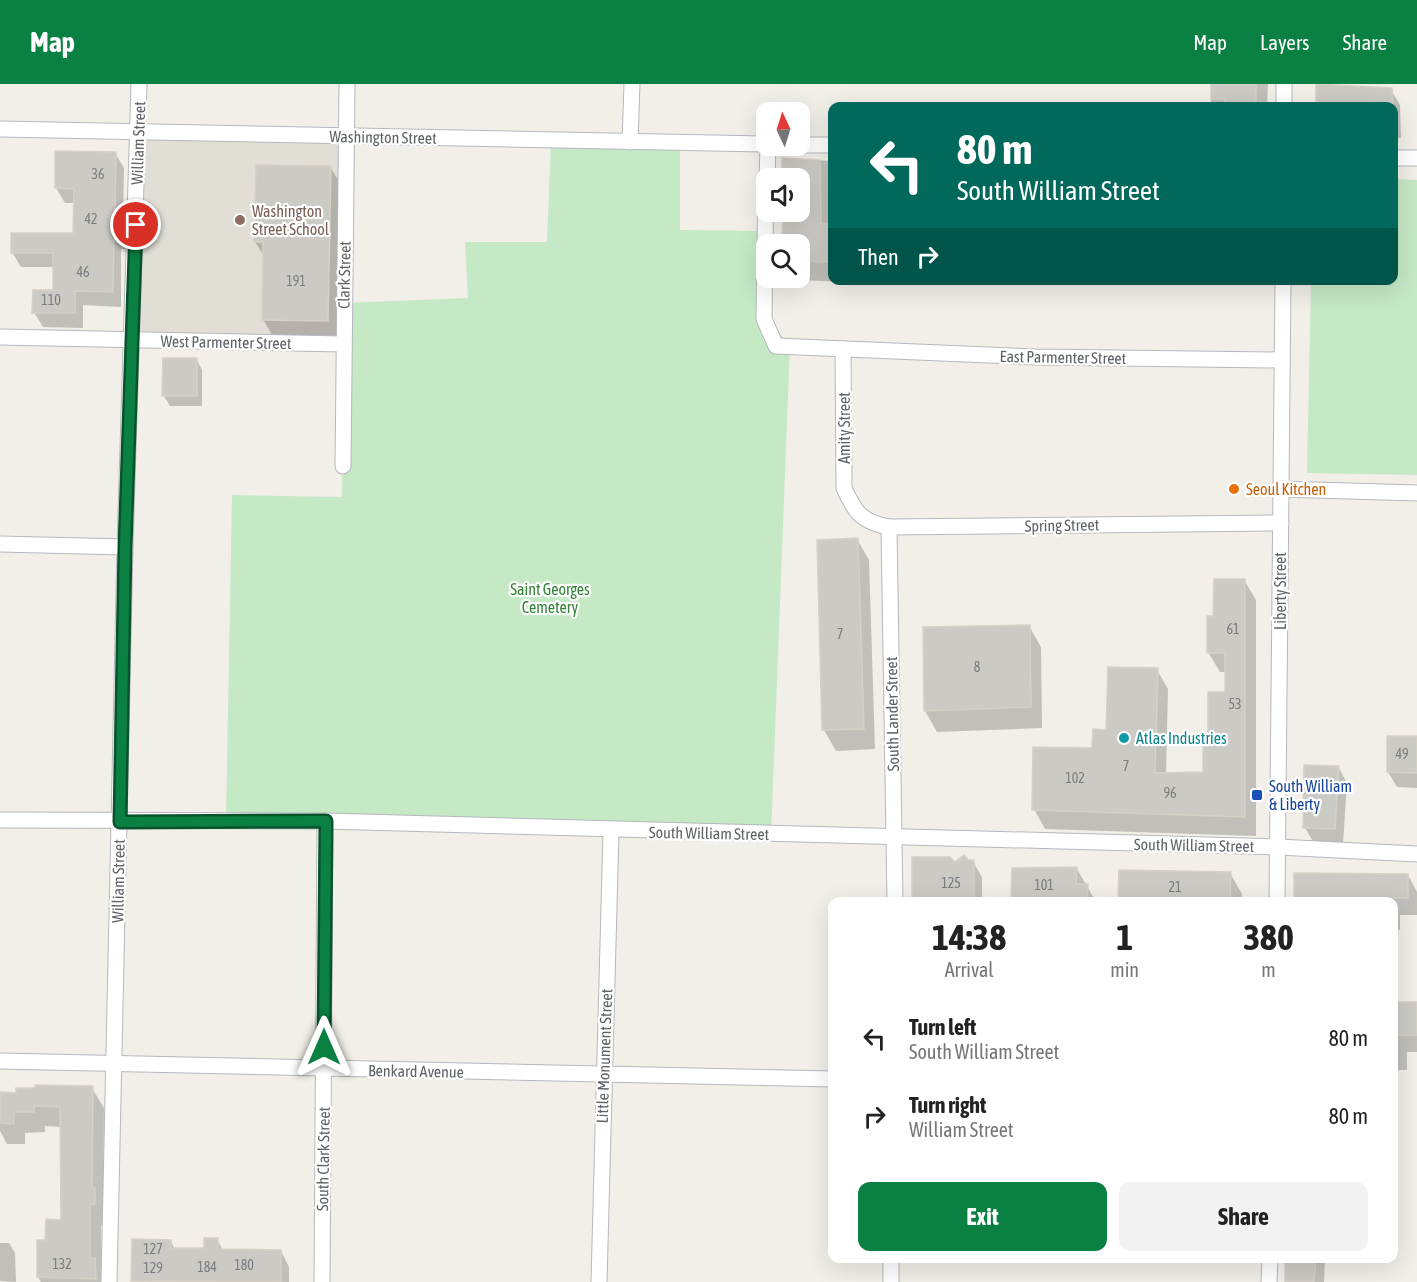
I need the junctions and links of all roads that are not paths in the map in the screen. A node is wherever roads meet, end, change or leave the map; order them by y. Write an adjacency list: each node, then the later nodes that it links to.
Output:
1 (139, 84): 7 (street, William Street)
2 (347, 84): 8 (street, Clark Street)
3 (632, 84): 9 (street)
4 (1284, 84): 5 (street)
5 (1284, 102)
6 (0, 129): 7 (street, Washington Street)
7 (138, 132): 8 (street, Washington Street); 18 (street, William Street)
8 (346, 137): 9 (street, Washington Street); 19 (street, Clark Street)
9 (630, 142): 10 (street, Washington Street)
10 (756, 145)
11 (810, 145): 12 (street)
12 (828, 145)
13 (1398, 158): 14 (street)
14 (1417, 158)
15 (765, 222): 20 (street, East Parmenter Street)
16 (1283, 285): 21 (street, Liberty Street)
17 (0, 337): 18 (street, West Parmenter Street)
18 (133, 340): 19 (street, West Parmenter Street); 29 (street, William Street)
19 (343, 344): 22 (street, Clark Street)
20 (843, 349): 21 (street, East Parmenter Street); 25 (street, Amity Street)
21 (1282, 360): 23 (street, Liberty Street)
22 (343, 466)
23 (1281, 489): 24 (street); 26 (street, Liberty Street)
24 (1417, 493)
25 (851, 505): 27 (street, Spring Street)
26 (1281, 523): 27 (street, Spring Street); 35 (street, Liberty Street)
27 (889, 527): 34 (street, South Lander Street)
28 (0, 544): 29 (street)
29 (125, 547): 32 (street, William Street)
30 (0, 820): 32 (street, South William Street)
31 (326, 821): 32 (street, South William Street); 33 (street, South William Street); 41 (street, South Clark Street)
32 (120, 822): 40 (street, William Street)
33 (611, 831): 34 (street, South William Street); 42 (street, Little Monument Street)
34 (895, 837): 35 (street, South William Street); 37 (street, South Lander Street)
35 (1278, 847): 36 (street, South William Street); 38 (street, Liberty Street)
36 (1417, 854)
37 (895, 897)
38 (1277, 897)
39 (0, 1061): 40 (street, Benkard Avenue)
40 (114, 1062): 41 (street, Benkard Avenue); 46 (street, William Street)
41 (324, 1069): 42 (street, Benkard Avenue); 47 (street, South Clark Street)
42 (603, 1074): 43 (street, Benkard Avenue); 48 (street, Little Monument Street)
43 (828, 1079)
44 (891, 1263): 49 (street)
45 (1270, 1263): 50 (street)
46 (109, 1282)
47 (322, 1282)
48 (599, 1282)
49 (891, 1282)
50 (1269, 1282)

